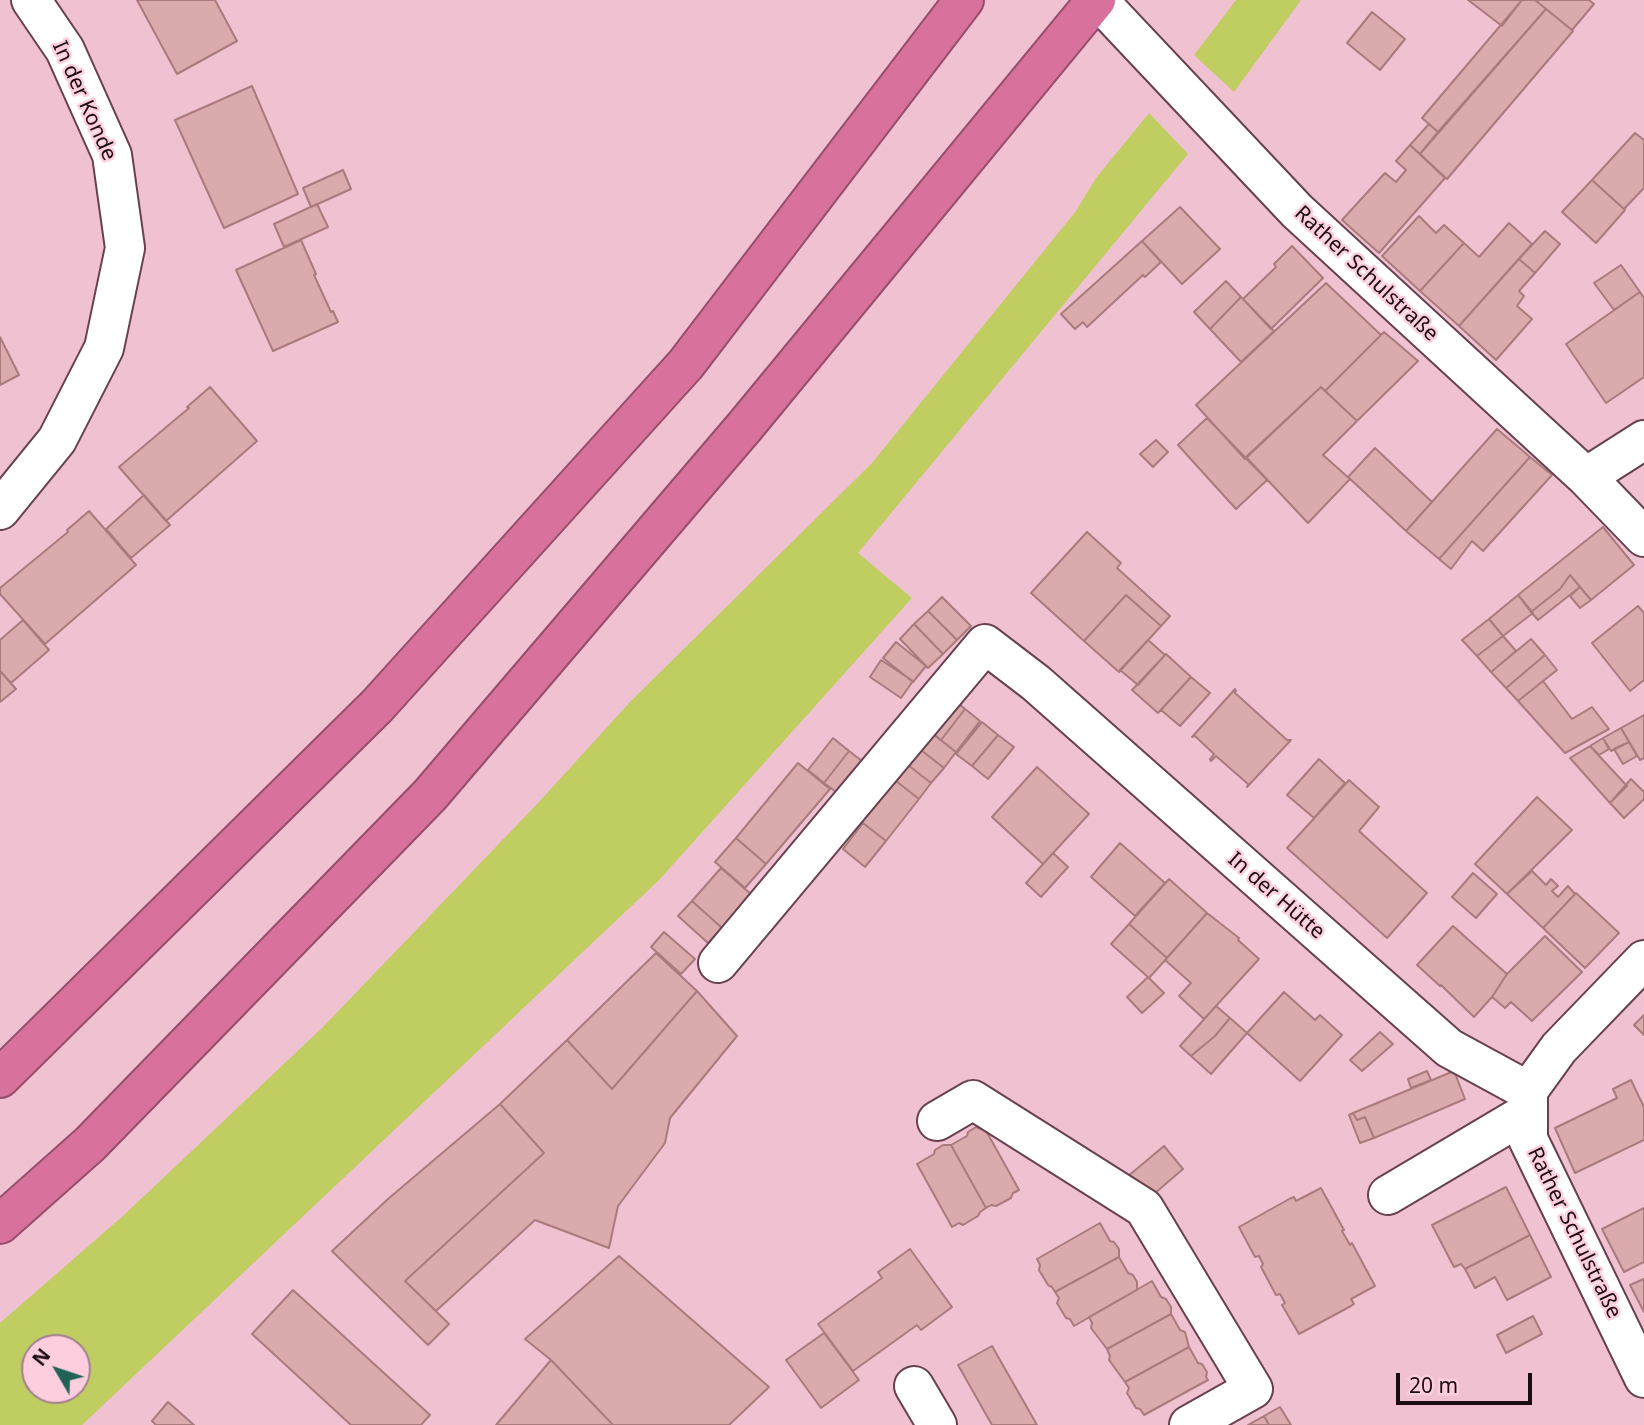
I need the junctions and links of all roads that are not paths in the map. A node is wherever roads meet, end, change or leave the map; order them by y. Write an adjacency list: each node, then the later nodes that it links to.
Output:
1 (31, 0): 6 (street, In der Konde)
2 (964, 0): 10 (highway)
3 (1097, 0): 5 (street, Rather Schulstraße); 14 (highway)
4 (1644, 440): 5 (street)
5 (1586, 477): 7 (street, Rather Schulstraße)
6 (0, 510)
7 (1644, 537)
8 (1644, 960): 11 (street)
9 (718, 962): 11 (street, In der Hütte)
10 (0, 1078)
11 (1528, 1102): 13 (street); 15 (street, Rather Schulstraße)
12 (937, 1121): 18 (street)
13 (1388, 1195)
14 (0, 1224)
15 (1644, 1378)
16 (914, 1386): 17 (street)
17 (937, 1425)
18 (1189, 1425)

